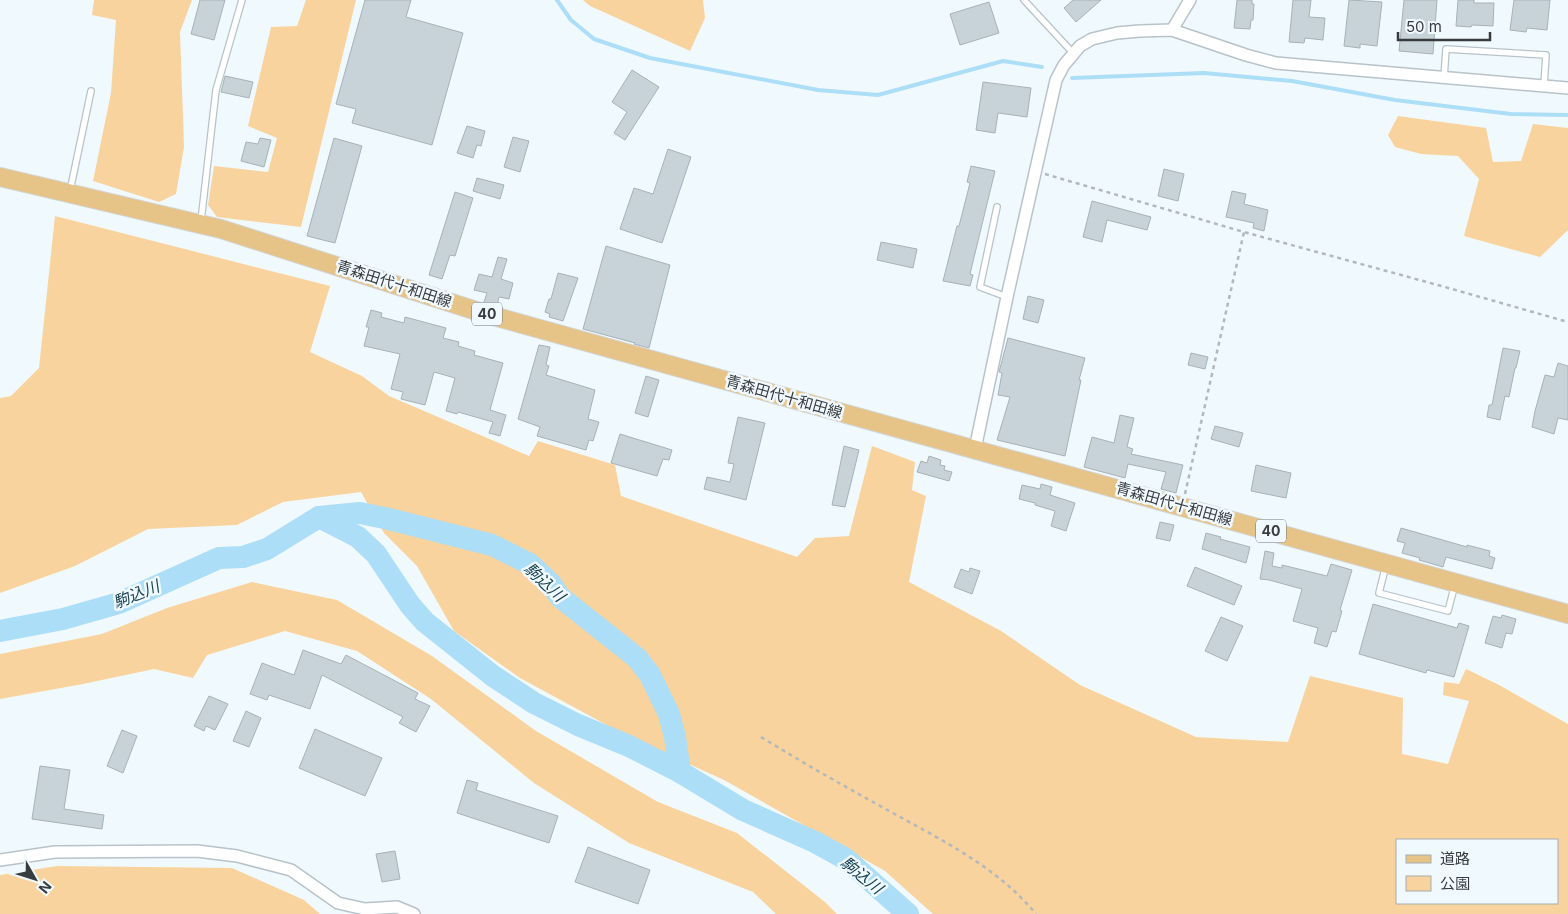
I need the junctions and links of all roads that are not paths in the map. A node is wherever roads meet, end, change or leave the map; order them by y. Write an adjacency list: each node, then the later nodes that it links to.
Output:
1 (242, 0): 13 (lane)
2 (1024, 0): 5 (lane)
3 (1190, 0): 4 (street)
4 (1172, 30): 5 (street); 6 (street)
5 (1073, 53): 14 (street)
6 (1444, 78): 7 (street); 7 (lane)
7 (1544, 86): 8 (street)
8 (1568, 88)
9 (91, 91): 11 (lane)
10 (0, 178): 11 (main road, 青森田代十和田線 / 40)
11 (70, 194): 13 (main road, 青森田代十和田線 / 40)
12 (997, 207): 14 (lane)
13 (200, 224): 15 (main road, 青森田代十和田線 / 40)
14 (1007, 297): 15 (street)
15 (975, 449): 16 (main road, 青森田代十和田線 / 40)
16 (1387, 563): 17 (main road, 青森田代十和田線 / 40); 17 (lane)
17 (1456, 582): 18 (main road, 青森田代十和田線 / 40)
18 (1568, 614)
19 (0, 860): 20 (street)
20 (414, 914)

